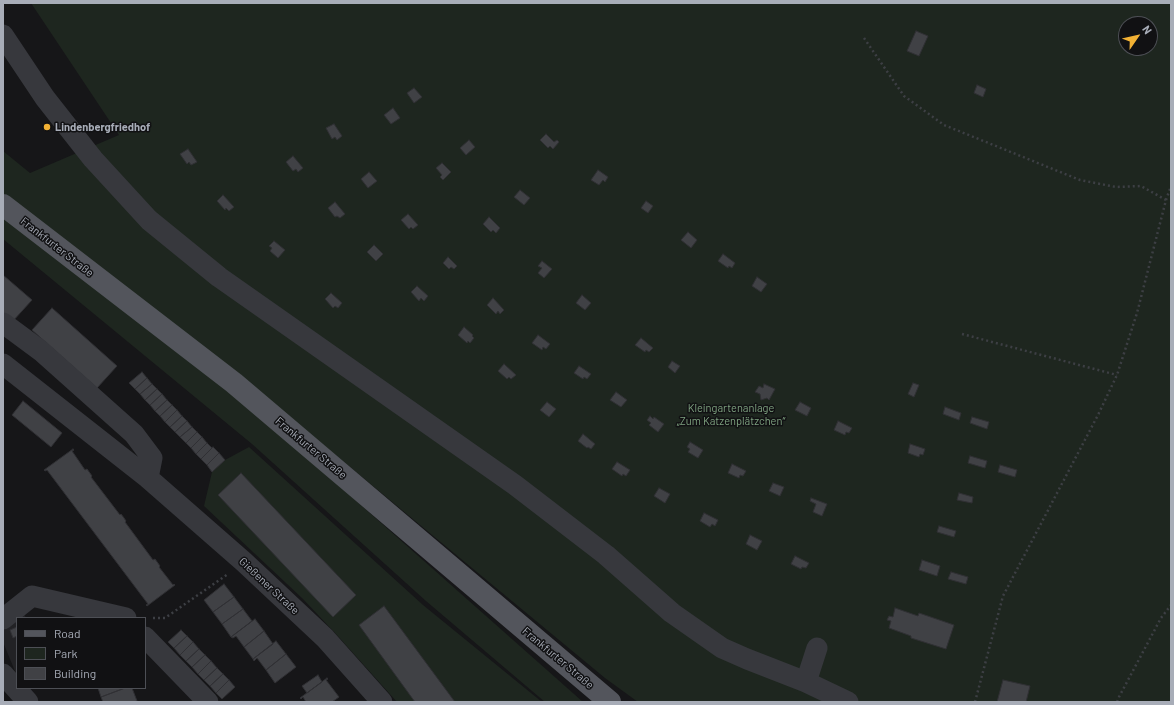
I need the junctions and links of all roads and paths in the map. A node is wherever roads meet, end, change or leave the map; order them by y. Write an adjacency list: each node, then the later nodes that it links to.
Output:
1 (3, 35): 19 (street)
2 (864, 38): 4 (path)
3 (1171, 186): 4 (path)
4 (1166, 200): 9 (path)
5 (3, 206): 25 (main road, Frankfurter Straße)
6 (3, 323): 10 (street)
7 (962, 334): 9 (path)
8 (3, 364): 10 (street, Gießener Straße)
9 (1117, 375): 27 (path)
10 (148, 478): 24 (street, Gießener Straße)
11 (219, 580): 14 (path)
12 (1171, 605): 28 (path)
13 (122, 617): 15 (street)
14 (165, 618)
15 (3, 619)
16 (146, 638): 23 (street)
17 (817, 648): 19 (street)
18 (3, 674): 20 (street)
19 (806, 682): 26 (street)
20 (16, 689)
21 (16, 689): 22 (street)
22 (28, 702)
23 (208, 702)
24 (382, 702)
25 (610, 702)
26 (848, 702)
27 (975, 702)
28 (1117, 702)

